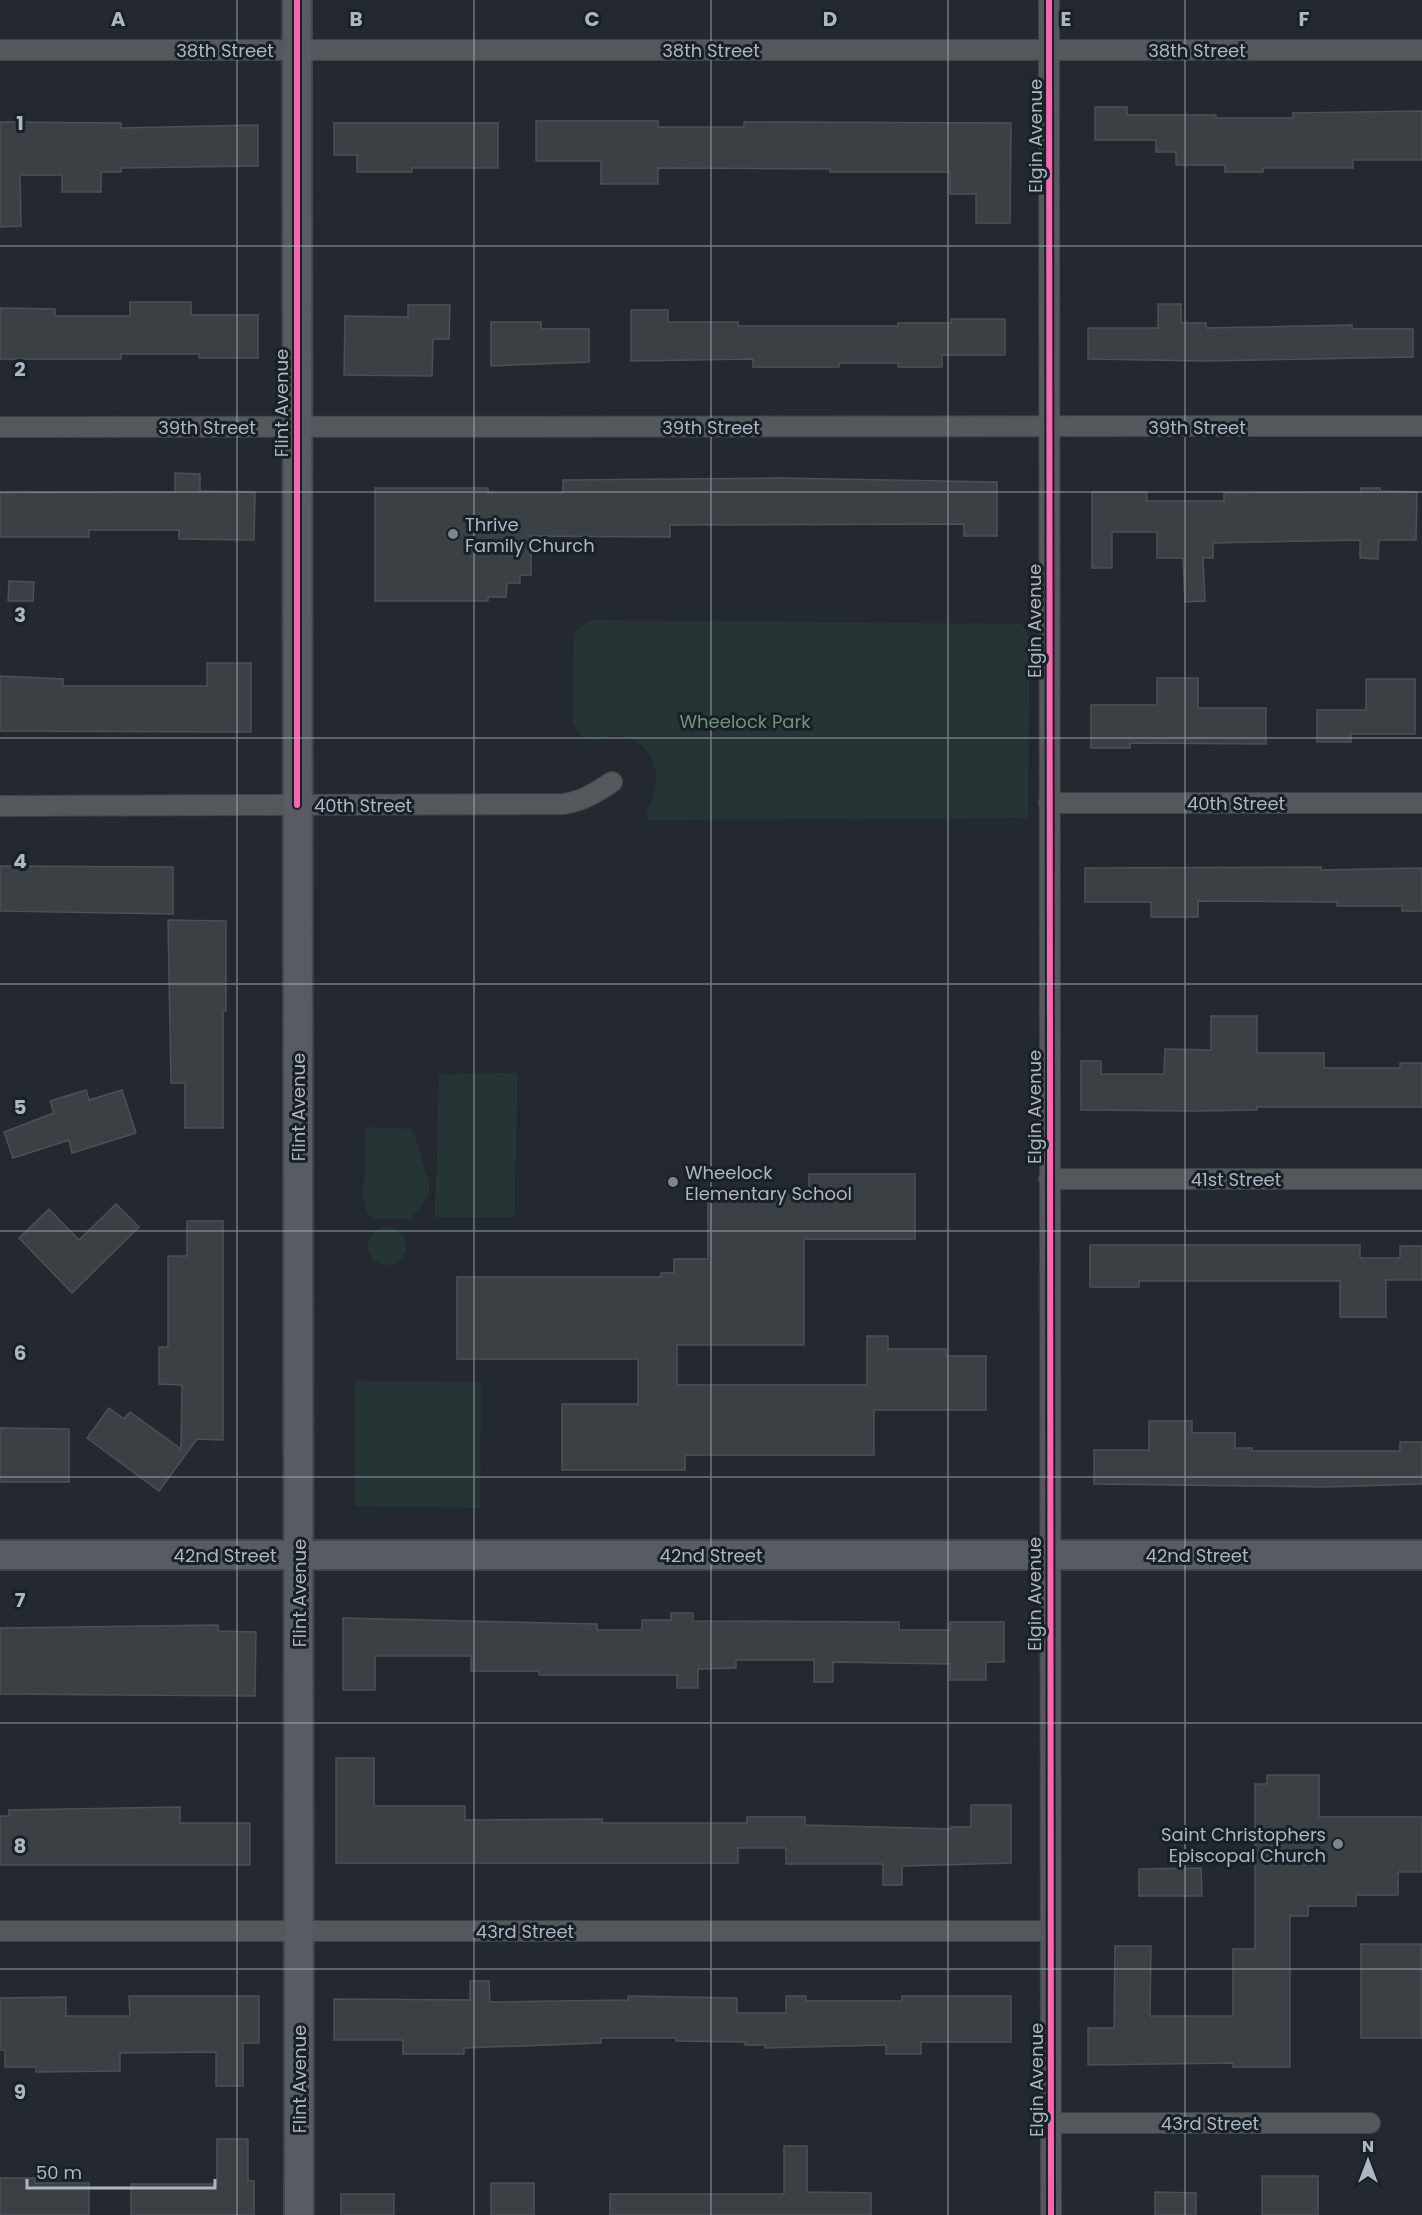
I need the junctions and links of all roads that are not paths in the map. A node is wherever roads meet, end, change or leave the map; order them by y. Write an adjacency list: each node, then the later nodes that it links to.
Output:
1 (297, 0): 4 (street, Flint Avenue)
2 (1049, 0): 5 (street, Elgin Avenue)
3 (0, 50): 4 (street, 38th Street)
4 (297, 50): 5 (street, 38th Street); 9 (street, Flint Avenue)
5 (1049, 50): 6 (street, 38th Street); 10 (street, Elgin Avenue)
6 (1422, 50)
7 (1422, 426): 10 (street, 39th Street)
8 (0, 427): 9 (street, 39th Street)
9 (296, 427): 10 (street, 39th Street); 14 (street, Flint Avenue)
10 (1050, 427): 12 (street, Elgin Avenue)
11 (612, 782): 14 (street, 40th Street)
12 (1049, 803): 13 (street, 40th Street); 16 (street, Elgin Avenue)
13 (1422, 803)
14 (297, 805): 15 (street, 40th Street); 19 (street, Flint Avenue)
15 (0, 806)
16 (1049, 1179): 17 (street, 41st Street); 20 (street, Elgin Avenue)
17 (1422, 1179)
18 (0, 1555): 19 (street, 42nd Street)
19 (299, 1555): 20 (street, 42nd Street); 23 (street, Flint Avenue)
20 (1049, 1555): 21 (street, 42nd Street); 24 (street, Elgin Avenue)
21 (1422, 1555)
22 (0, 1931): 23 (street, 43rd Street)
23 (299, 1931): 24 (street, 43rd Street); 27 (street, Flint Avenue)
24 (1050, 1931): 25 (street, Elgin Avenue)
25 (1051, 2122): 26 (street, 43rd Street); 28 (street, Elgin Avenue)
26 (1370, 2122)
27 (299, 2215)
28 (1051, 2215)

